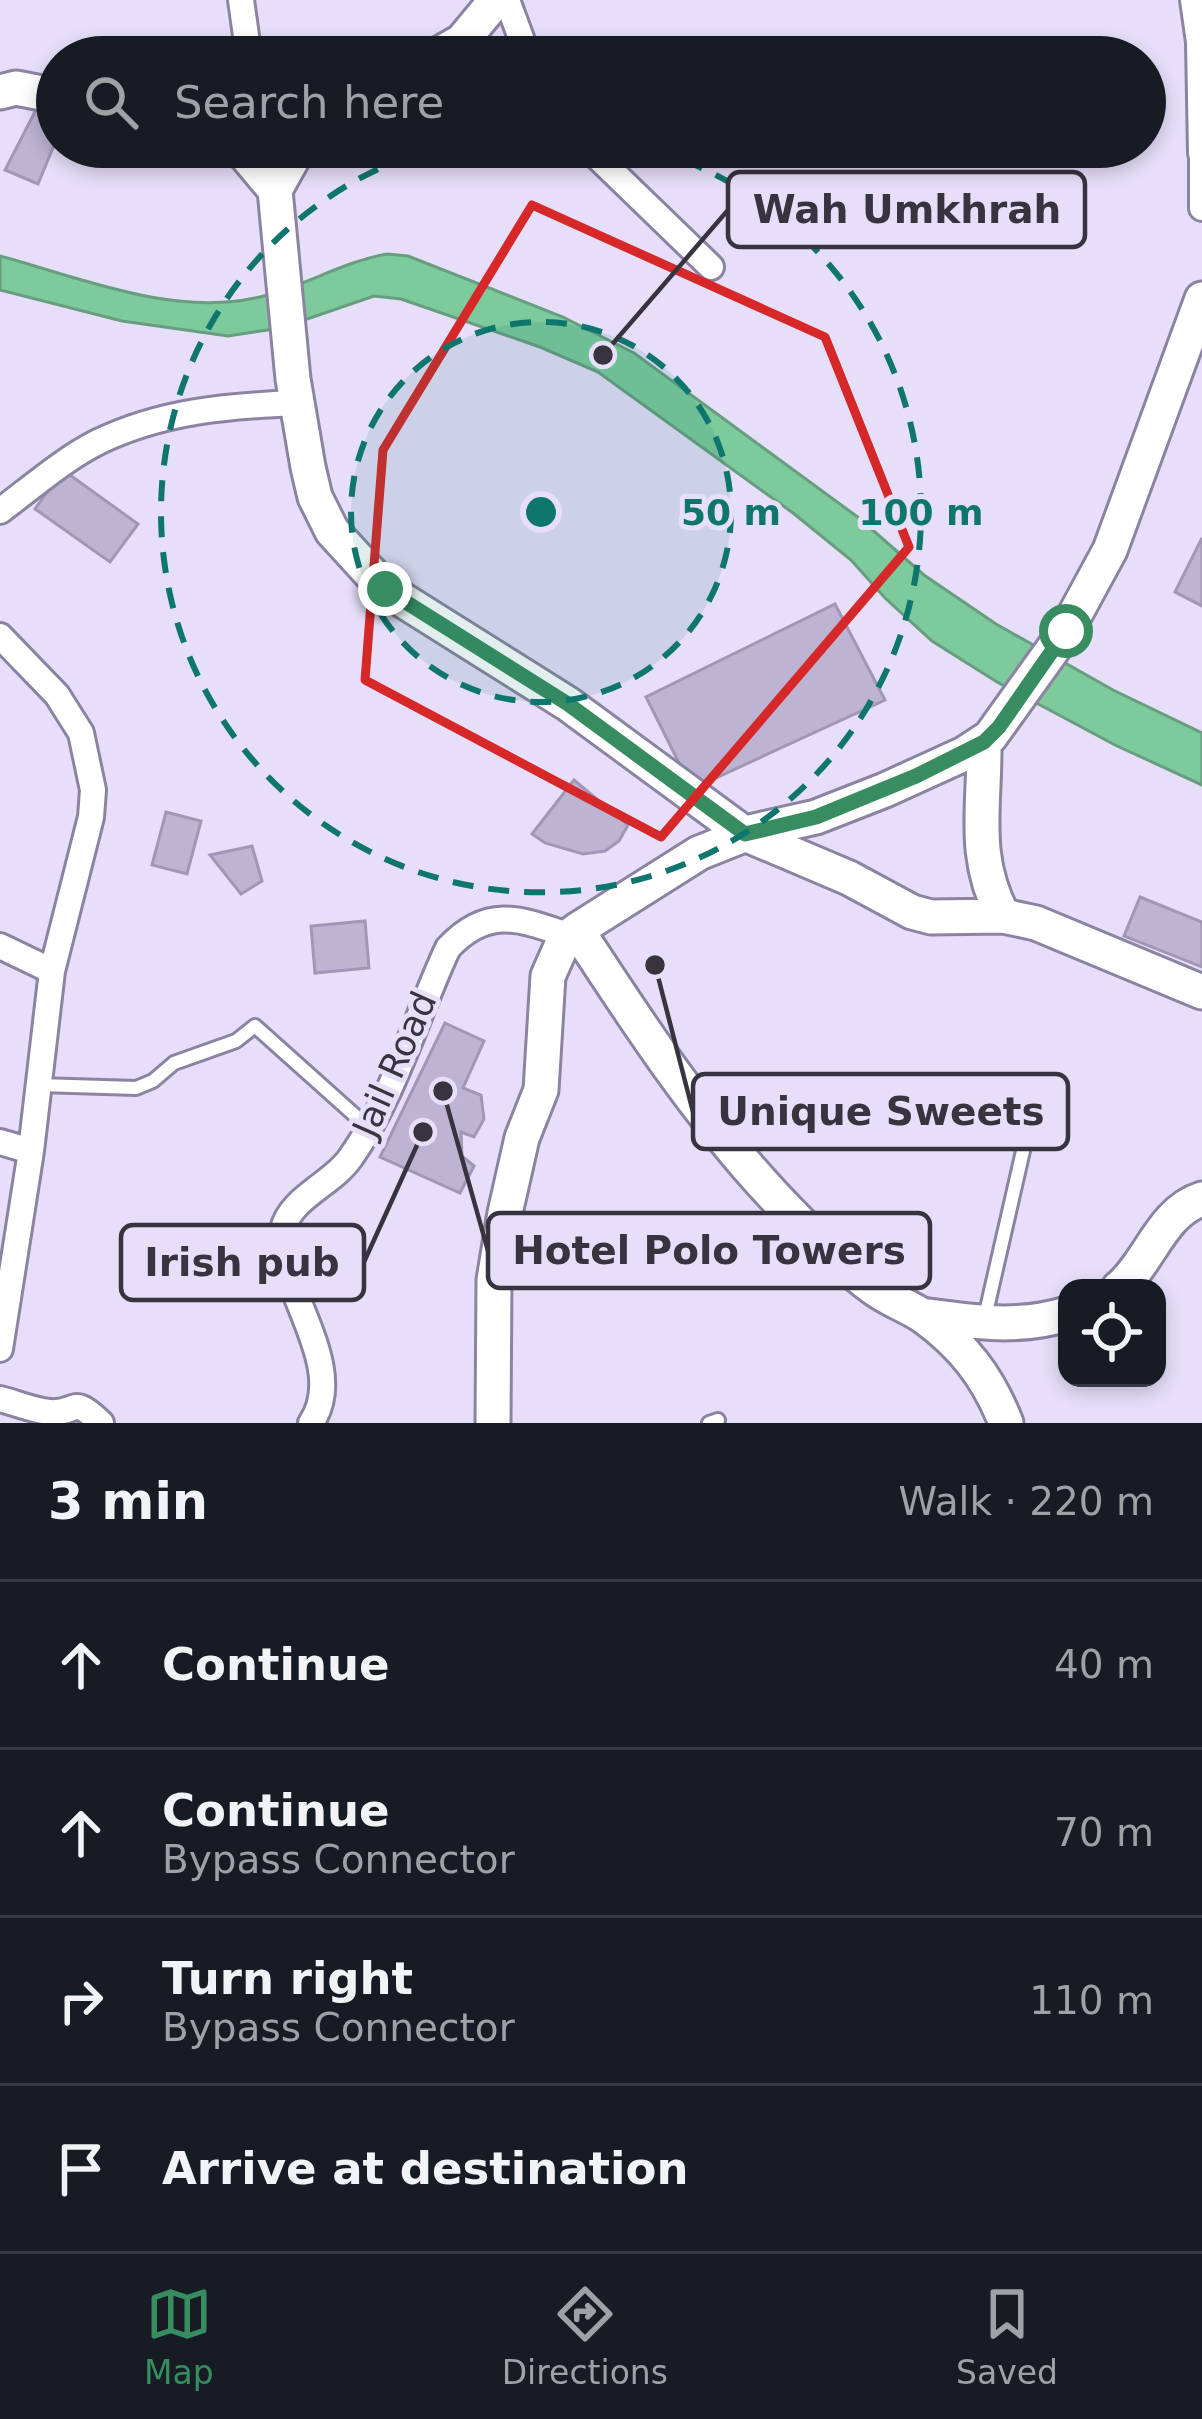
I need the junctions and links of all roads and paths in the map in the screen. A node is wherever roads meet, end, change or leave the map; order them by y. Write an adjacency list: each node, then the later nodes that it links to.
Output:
1 (241, 0): 5 (street)
2 (496, 0): 6 (street)
3 (507, 0): 7 (street)
4 (1193, 0): 10 (street)
5 (246, 36)
6 (466, 36)
7 (520, 36)
8 (36, 91): 9 (street)
9 (0, 92)
10 (1202, 150): 16 (street)
11 (257, 168): 15 (street)
12 (270, 168): 15 (street)
13 (287, 168): 15 (street)
14 (609, 168): 17 (street)
15 (275, 190): 19 (street)
16 (1202, 208)
17 (711, 267)
18 (1199, 311): 22 (street)
19 (295, 391): 20 (street); 23 (street)
20 (0, 511)
21 (0, 636): 27 (street)
22 (992, 734): 23 (street); 24 (street)
23 (745, 834): 24 (street); 25 (street)
24 (1003, 916): 28 (street)
25 (573, 933): 31 (street, Jail Road); 36 (street); 43 (street)
26 (0, 946): 27 (street)
27 (52, 971): 30 (street)
28 (1202, 992)
29 (1039, 1081): 38 (lane)
30 (38, 1085): 31 (lane); 33 (street)
31 (369, 1128): 42 (street, Jail Road)
32 (0, 1142): 33 (street)
33 (31, 1150): 39 (street)
34 (1202, 1199): 35 (street)
35 (1130, 1279)
36 (920, 1314): 38 (street); 44 (street)
37 (1058, 1317): 38 (street)
38 (983, 1324)
39 (0, 1349)
40 (0, 1399): 41 (street)
41 (100, 1423)
42 (311, 1423)
43 (494, 1423)
44 (1006, 1423)

